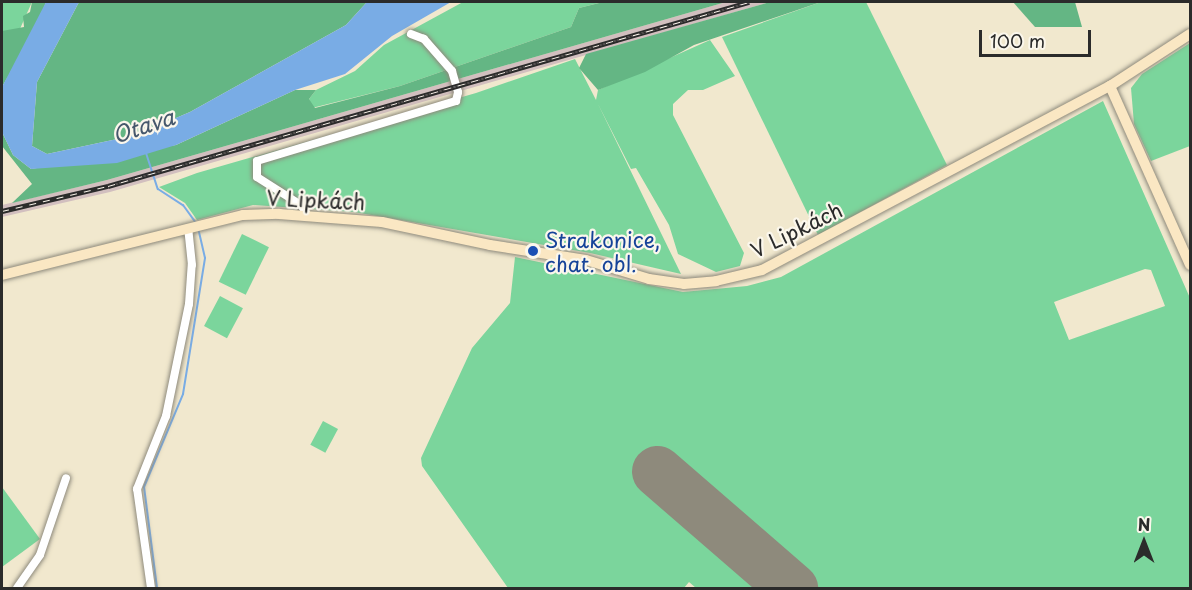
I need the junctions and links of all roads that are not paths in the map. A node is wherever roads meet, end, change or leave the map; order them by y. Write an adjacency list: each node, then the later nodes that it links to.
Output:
1 (411, 34): 4 (street)
2 (1191, 34): 3 (street, V Lipkách)
3 (1110, 86): 4 (street, V Lipkách); 6 (street)
4 (308, 216): 5 (street, V Lipkách)
5 (188, 228): 7 (street, V Lipkách); 10 (street)
6 (1191, 265)
7 (2, 275)
8 (66, 478): 9 (street)
9 (17, 588)
10 (151, 588)

